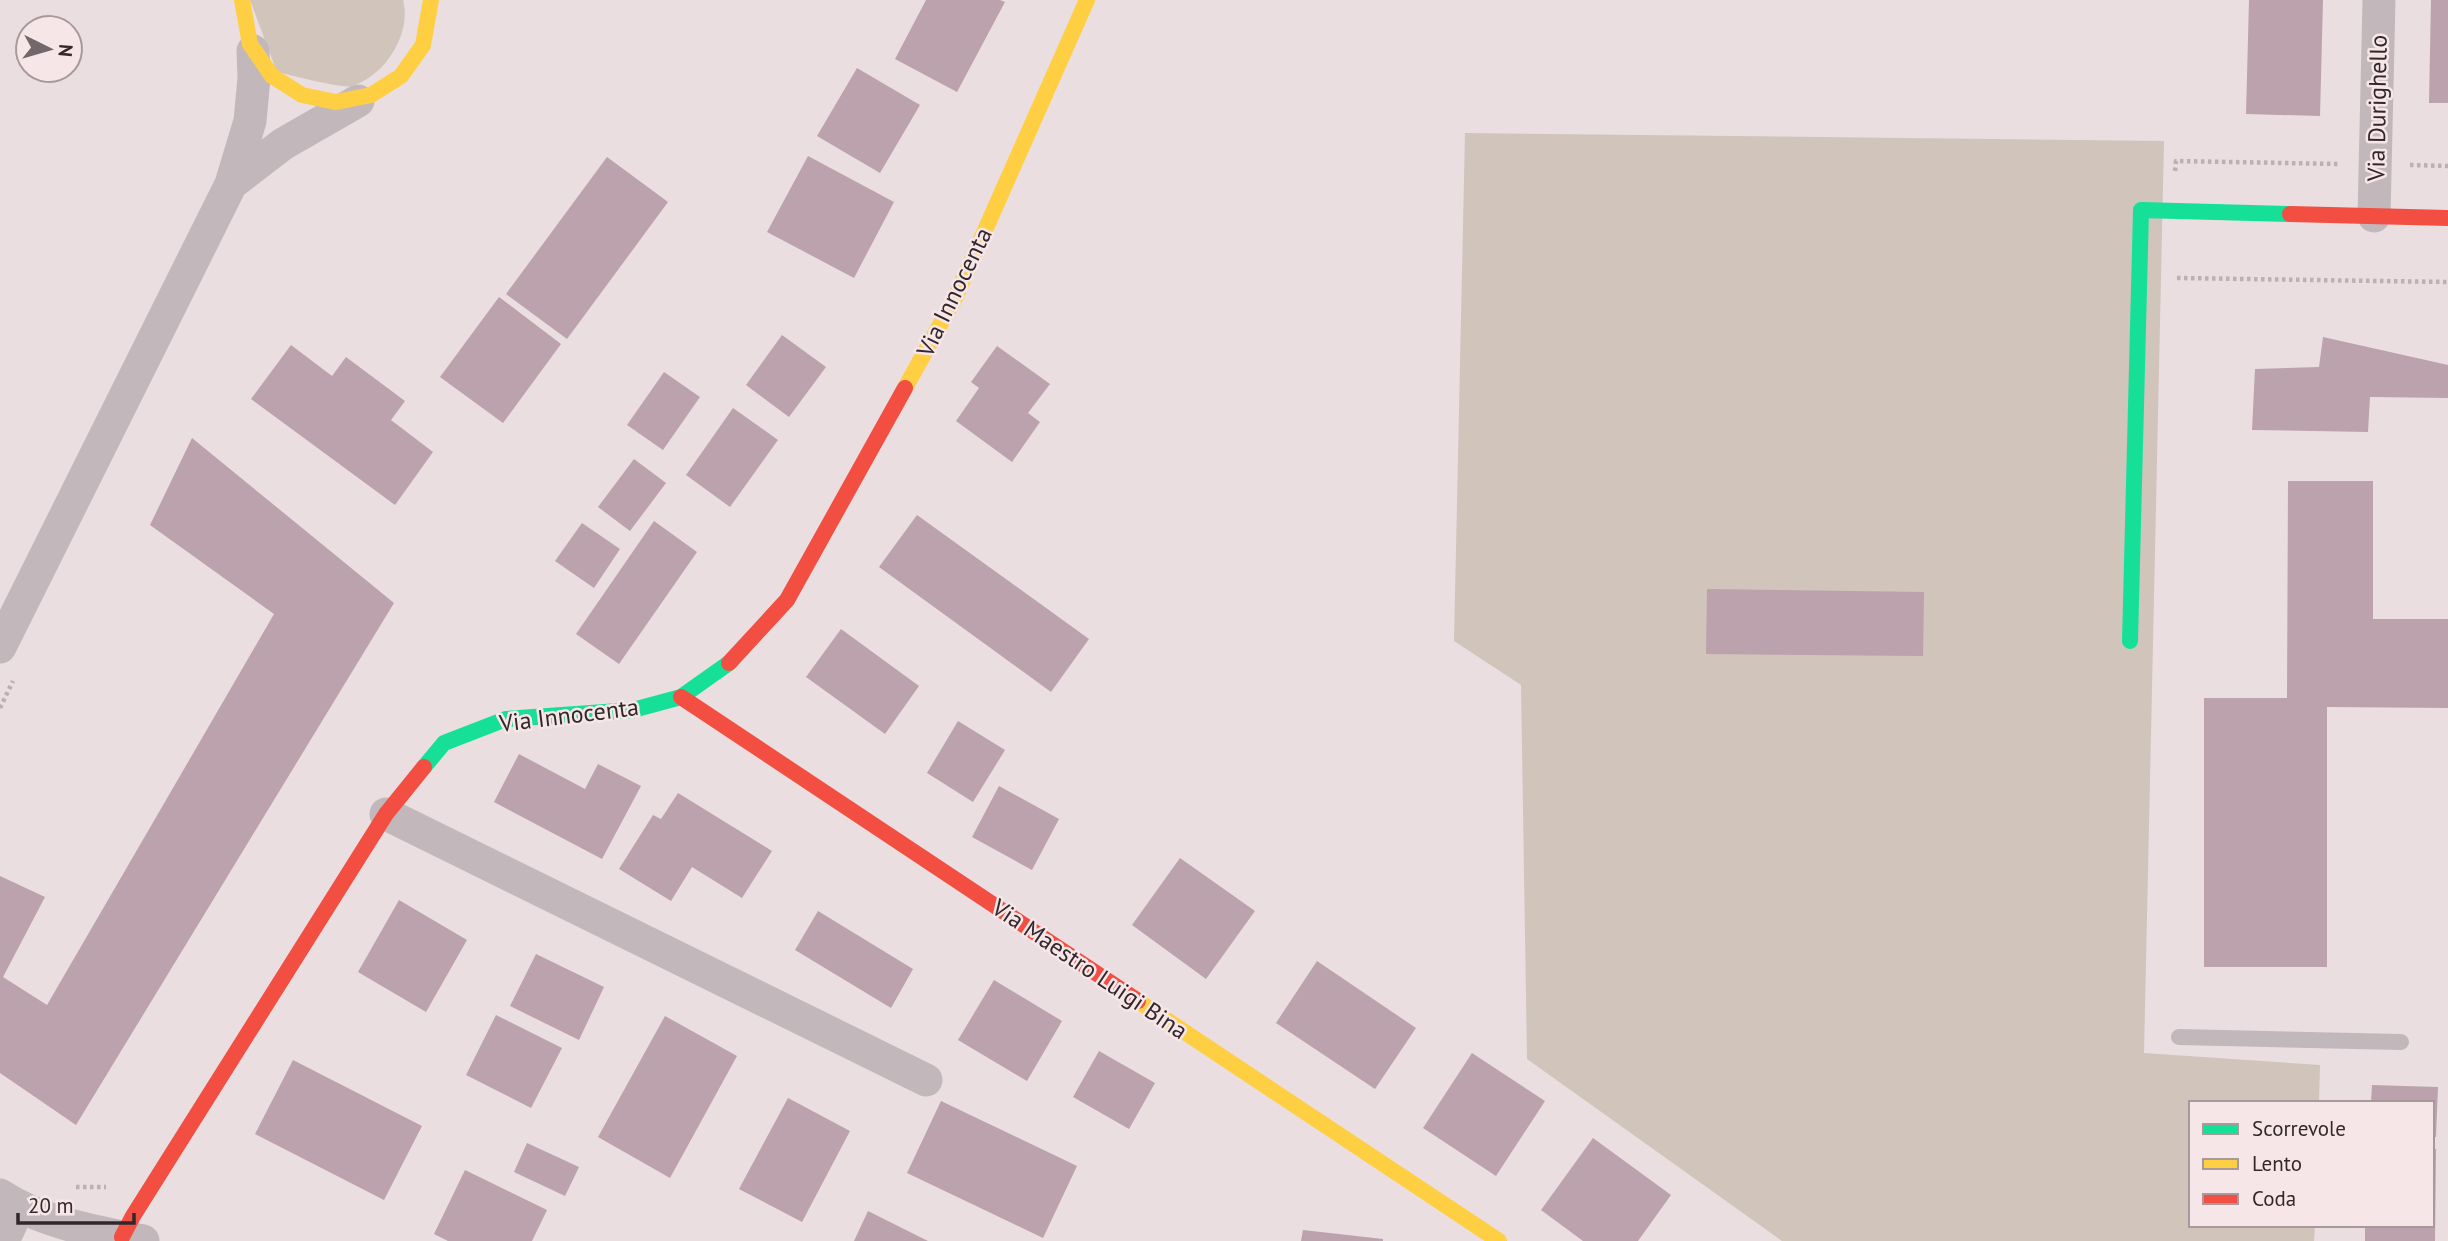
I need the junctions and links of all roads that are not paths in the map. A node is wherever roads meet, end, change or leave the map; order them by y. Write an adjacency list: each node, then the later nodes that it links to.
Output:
1 (430, 0): 6 (street)
2 (1087, 0): 12 (street, Via Innocenta)
3 (2379, 0): 8 (street, Via Durighello)
4 (242, 1): 5 (street)
5 (253, 51): 6 (street); 7 (street)
6 (358, 101): 7 (street)
7 (231, 184): 11 (street)
8 (2374, 216): 9 (street, Via Durighello); 10 (street, Via Durighello)
9 (2448, 218)
10 (2130, 641)
11 (10, 658)
12 (681, 696): 13 (street, Via Innocenta); 21 (street, Via Maestro Luigi Bina)
13 (386, 814): 16 (street); 19 (street, Via Innocenta)
14 (2179, 1037): 15 (lane)
15 (2401, 1042)
16 (926, 1080)
17 (9, 1201): 18 (street); 20 (street)
18 (48, 1232): 19 (street)
19 (133, 1239)
20 (3, 1241)
21 (1499, 1241)

